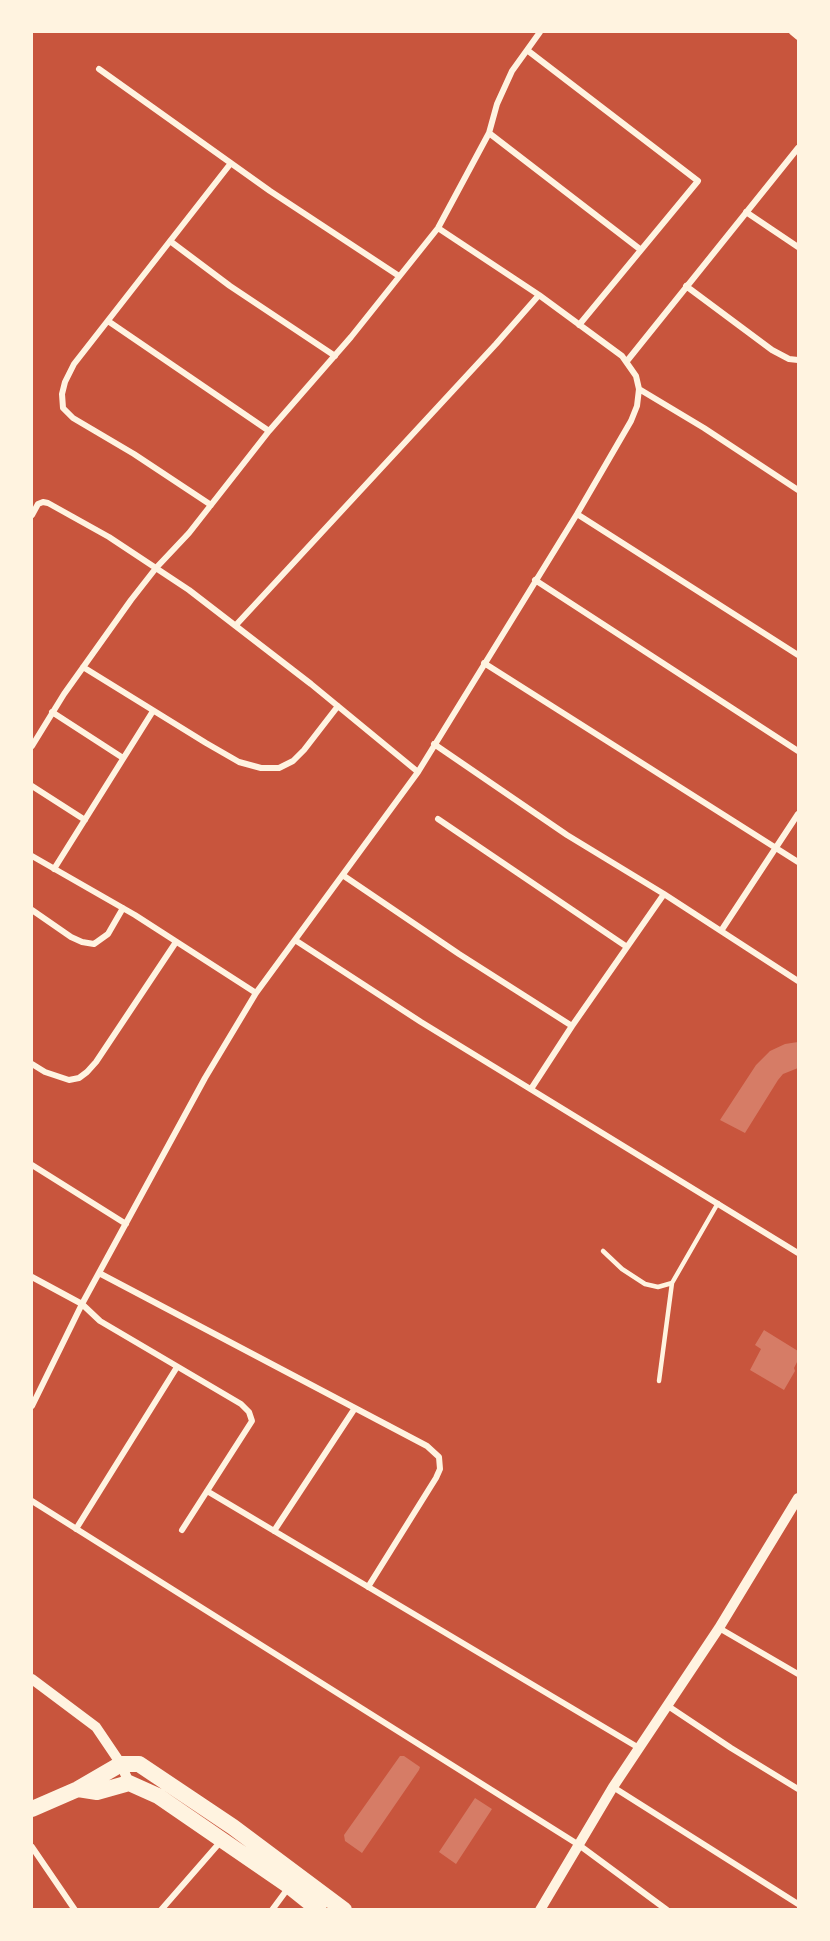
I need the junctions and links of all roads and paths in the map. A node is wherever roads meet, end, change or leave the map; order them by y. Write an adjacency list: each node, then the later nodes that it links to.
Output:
1 (540, 32): 4 (street)
2 (792, 32): 3 (street)
3 (798, 37)
4 (527, 50): 6 (street); 13 (street)
5 (99, 69): 8 (street)
6 (489, 133): 10 (street); 13 (street)
7 (798, 148): 9 (street)
8 (231, 163): 11 (street); 14 (street)
9 (746, 212): 12 (street); 15 (street)
10 (438, 228): 14 (street); 16 (street)
11 (170, 242): 17 (street); 19 (street)
12 (798, 247)
13 (641, 250): 18 (street)
14 (399, 276): 19 (street)
15 (686, 286): 20 (street); 21 (street)
16 (539, 295): 18 (street); 30 (street)
17 (108, 321): 23 (street); 25 (street)
18 (579, 325): 21 (street)
19 (335, 356): 23 (street)
20 (798, 360)
21 (627, 361): 22 (street)
22 (639, 389): 24 (street); 26 (street)
23 (269, 431): 25 (street)
24 (798, 490)
25 (211, 505): 28 (street)
26 (577, 514): 29 (street); 31 (street)
27 (32, 515): 28 (street)
28 (156, 568): 30 (street); 33 (street)
29 (535, 580): 32 (street); 39 (street)
30 (236, 625): 34 (street)
31 (798, 655)
32 (484, 663): 37 (street); 46 (street)
33 (83, 668): 35 (street); 36 (street)
34 (338, 706): 35 (street); 41 (street)
35 (153, 711): 40 (street)
36 (52, 712): 38 (street); 40 (street)
37 (434, 744): 41 (street); 51 (street)
38 (32, 746)
39 (798, 751)
40 (123, 758): 45 (street)
41 (418, 772): 50 (street)
42 (32, 786): 45 (street)
43 (798, 814): 46 (street)
44 (438, 819): 57 (street)
45 (85, 820): 49 (street)
46 (776, 849): 48 (street); 54 (street)
47 (32, 856): 49 (street)
48 (798, 862)
49 (54, 869): 52 (street)
50 (344, 876): 55 (street); 60 (street)
51 (664, 894): 54 (street); 57 (street)
52 (123, 909): 53 (street); 56 (street)
53 (32, 910)
54 (721, 931): 58 (street)
55 (295, 940): 59 (street); 62 (street)
56 (176, 942): 59 (street); 61 (street)
57 (627, 946): 60 (street)
58 (798, 981)
59 (256, 993): 65 (street)
60 (572, 1026): 62 (street)
61 (32, 1064)
62 (531, 1089): 64 (street)
63 (32, 1165): 65 (street)
64 (718, 1203): 67 (street); 70 (lane)
65 (126, 1224): 68 (street)
66 (603, 1251): 70 (lane)
67 (798, 1253)
68 (99, 1274): 71 (street); 77 (street)
69 (32, 1276): 71 (street)
70 (672, 1282): 73 (lane)
71 (82, 1304): 72 (street); 75 (street)
72 (177, 1367): 78 (street); 81 (street)
73 (659, 1381)
74 (32, 1388): 75 (street)
75 (40, 1392): 76 (street)
76 (32, 1406)
77 (355, 1408): 83 (street); 84 (street)
78 (207, 1491): 82 (street); 83 (street)
79 (798, 1498): 85 (street)
80 (32, 1502): 81 (street)
81 (76, 1529): 97 (street)
82 (182, 1530)
83 (274, 1531): 84 (street)
84 (368, 1587): 89 (street)
85 (718, 1628): 86 (street); 88 (street)
86 (798, 1674)
87 (32, 1679): 90 (street)
88 (668, 1706): 89 (street); 94 (street)
89 (639, 1748): 92 (street)
90 (121, 1764): 91 (street); 93 (highway); 105 (highway)
91 (129, 1783): 93 (highway); 96 (highway)
92 (613, 1786): 97 (street); 100 (street)
93 (78, 1789): 95 (highway)
94 (798, 1789)
95 (32, 1809)
96 (222, 1839): 99 (highway); 102 (street)
97 (579, 1845): 106 (street); 107 (street)
98 (32, 1847): 101 (street)
99 (289, 1886): 103 (street); 104 (highway)
100 (798, 1904)
101 (75, 1910)
102 (161, 1910)
103 (272, 1910)
104 (319, 1910)
105 (344, 1910)
106 (540, 1910)
107 (667, 1910)

